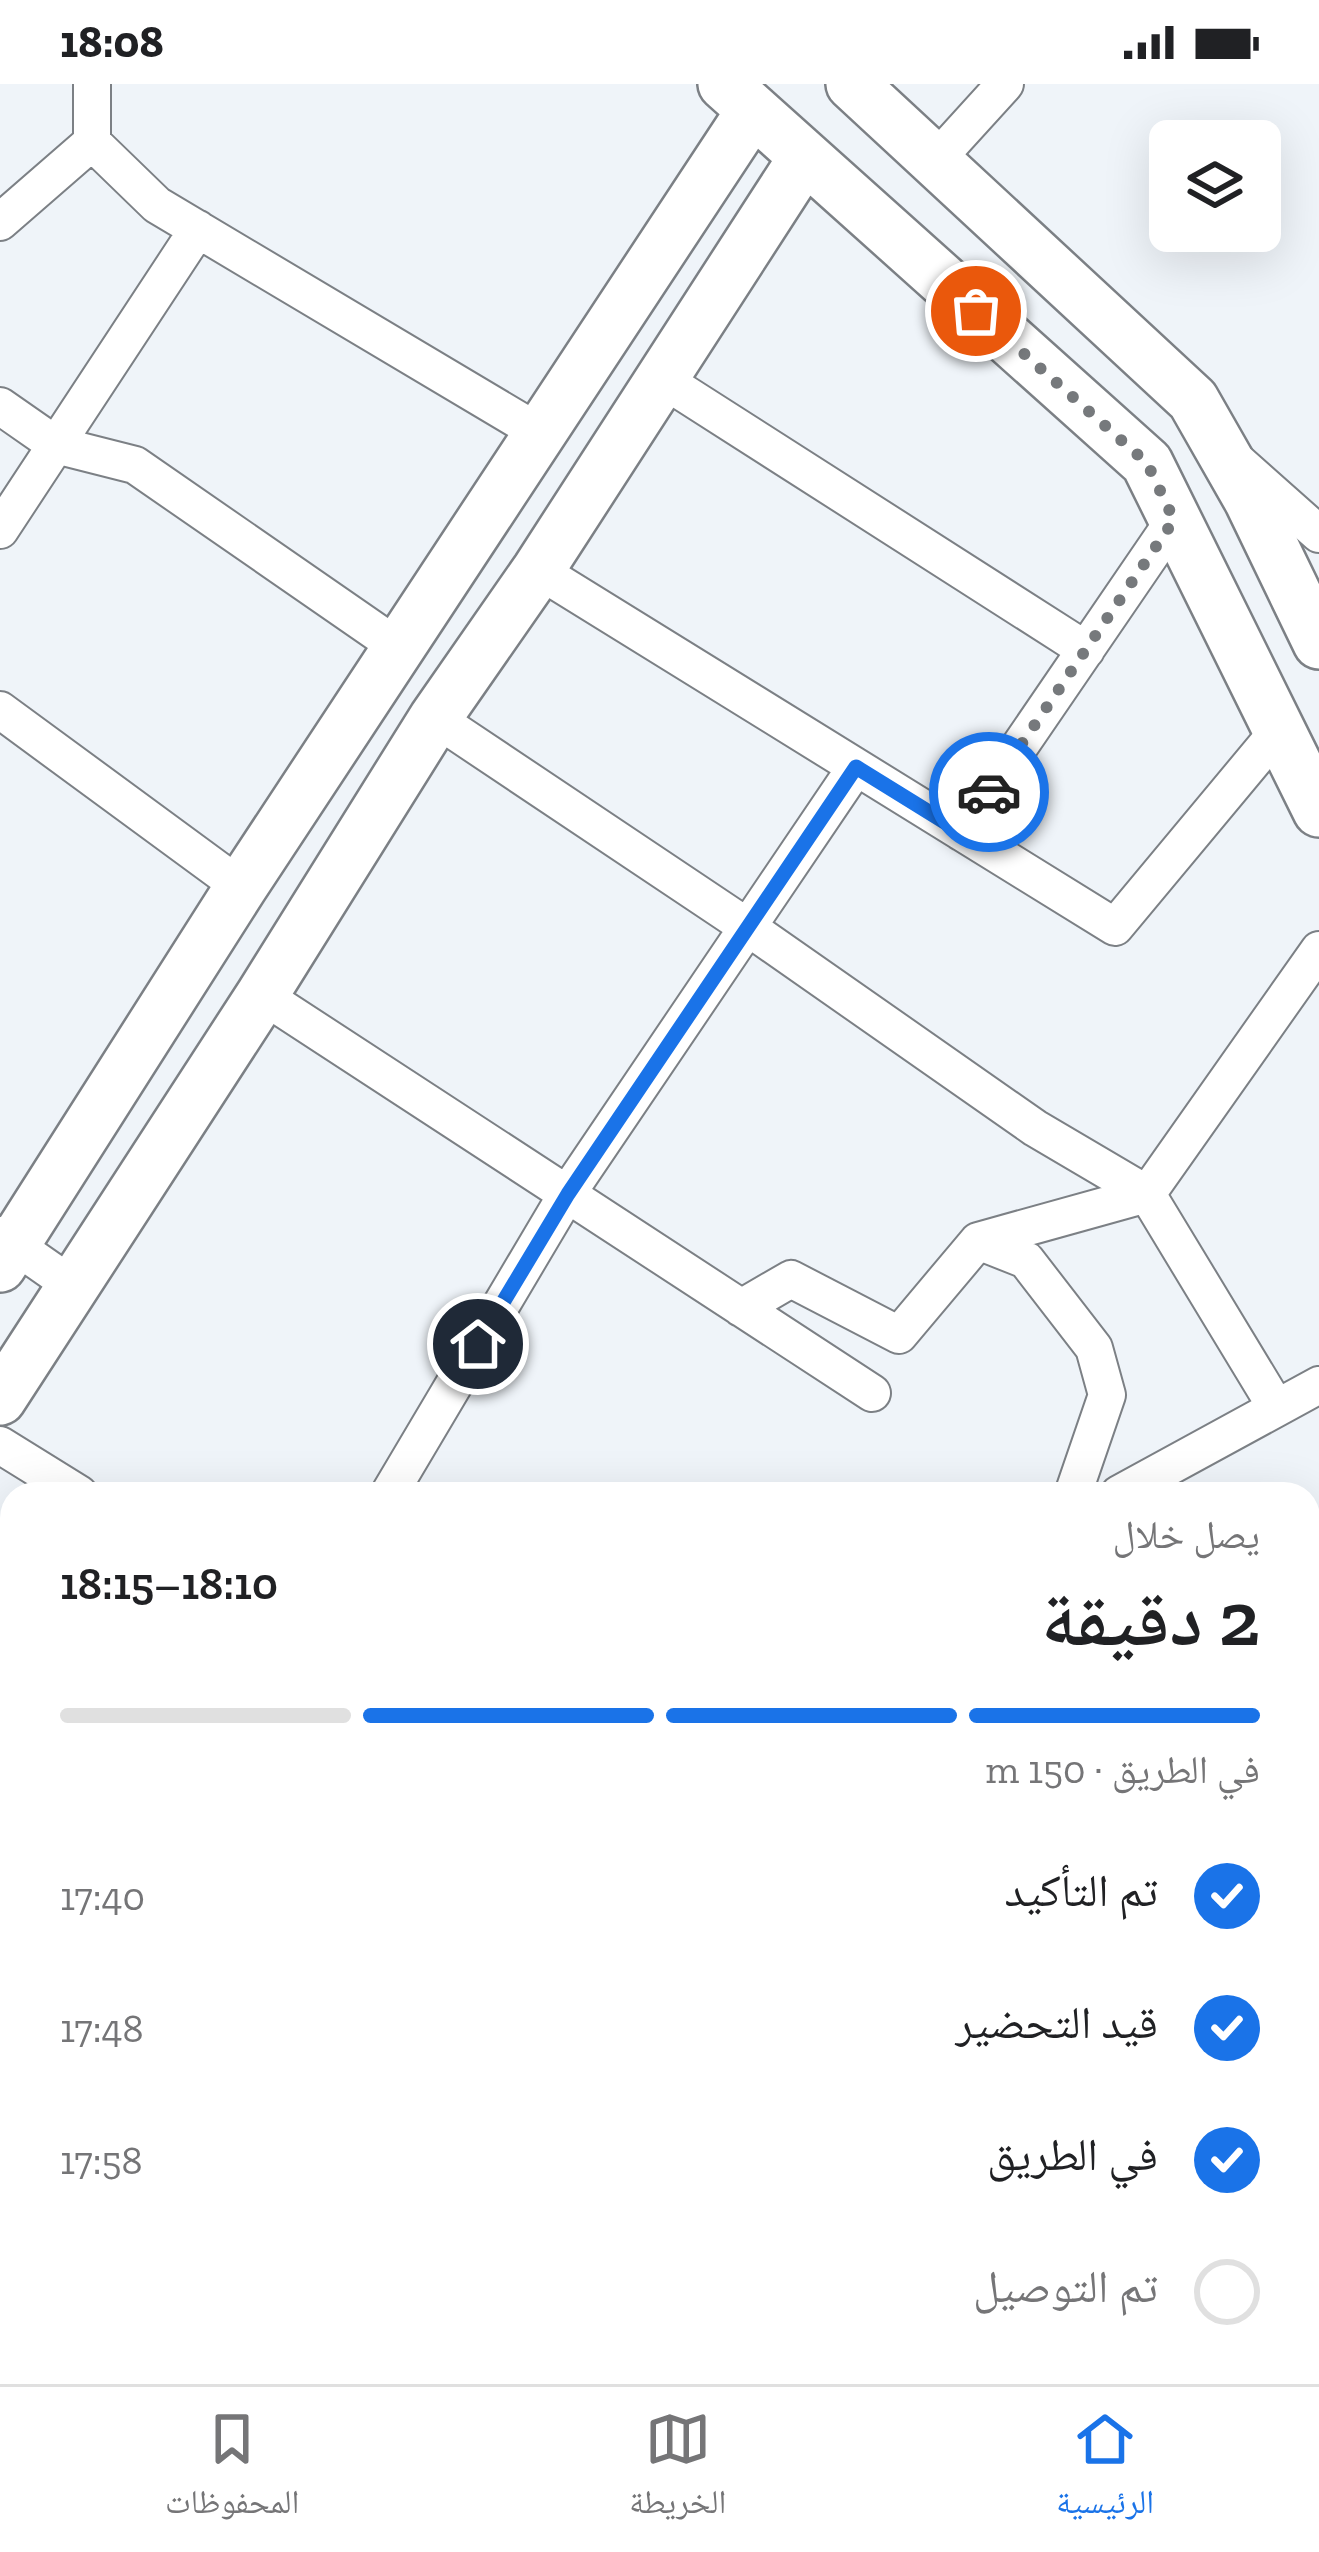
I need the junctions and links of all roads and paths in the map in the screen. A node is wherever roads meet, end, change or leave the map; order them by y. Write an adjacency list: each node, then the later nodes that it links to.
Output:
1 (92, 84): 5 (street)
2 (1004, 84): 7 (street)
3 (873, 91): 7 (main road)
4 (739, 97): 6 (main road); 12 (main road)
5 (92, 142): 8 (street); 9 (street)
6 (805, 158): 10 (main road); 15 (main road)
7 (935, 160): 13 (main road)
8 (0, 222)
9 (198, 229): 12 (street); 14 (street)
10 (662, 379): 18 (main road); 21 (street)
11 (0, 406): 14 (street)
12 (540, 433): 20 (main road)
13 (1218, 445): 17 (street); 19 (main road)
14 (56, 446): 16 (street); 20 (street)
15 (1174, 520): 21 (street); 24 (main road)
16 (0, 530)
17 (1319, 534)
18 (538, 570): 23 (main road); 25 (street)
19 (1319, 643)
20 (398, 647): 28 (main road)
21 (1086, 650): 27 (street)
22 (0, 710): 28 (street)
23 (435, 718): 29 (street); 31 (main road)
24 (1279, 730): 26 (main road); 27 (street)
25 (856, 767): 27 (street); 29 (street)
26 (1319, 811)
27 (961, 832)
28 (241, 886): 35 (main road)
29 (749, 928): 32 (street); 33 (street)
30 (1319, 950): 33 (street)
31 (262, 995): 32 (street); 36 (main road)
32 (568, 1194): 37 (street); 44 (street)
33 (1147, 1194): 34 (street); 41 (street)
34 (979, 1241): 37 (street); 45 (street)
35 (5, 1248): 36 (street)
36 (74, 1286): 40 (main road)
37 (741, 1308): 39 (street)
38 (1319, 1385): 41 (street)
39 (872, 1393)
40 (0, 1399)
41 (1276, 1407): 46 (street)
42 (0, 1445): 43 (street)
43 (60, 1482)
44 (396, 1482)
45 (1076, 1482)
46 (1141, 1482)

